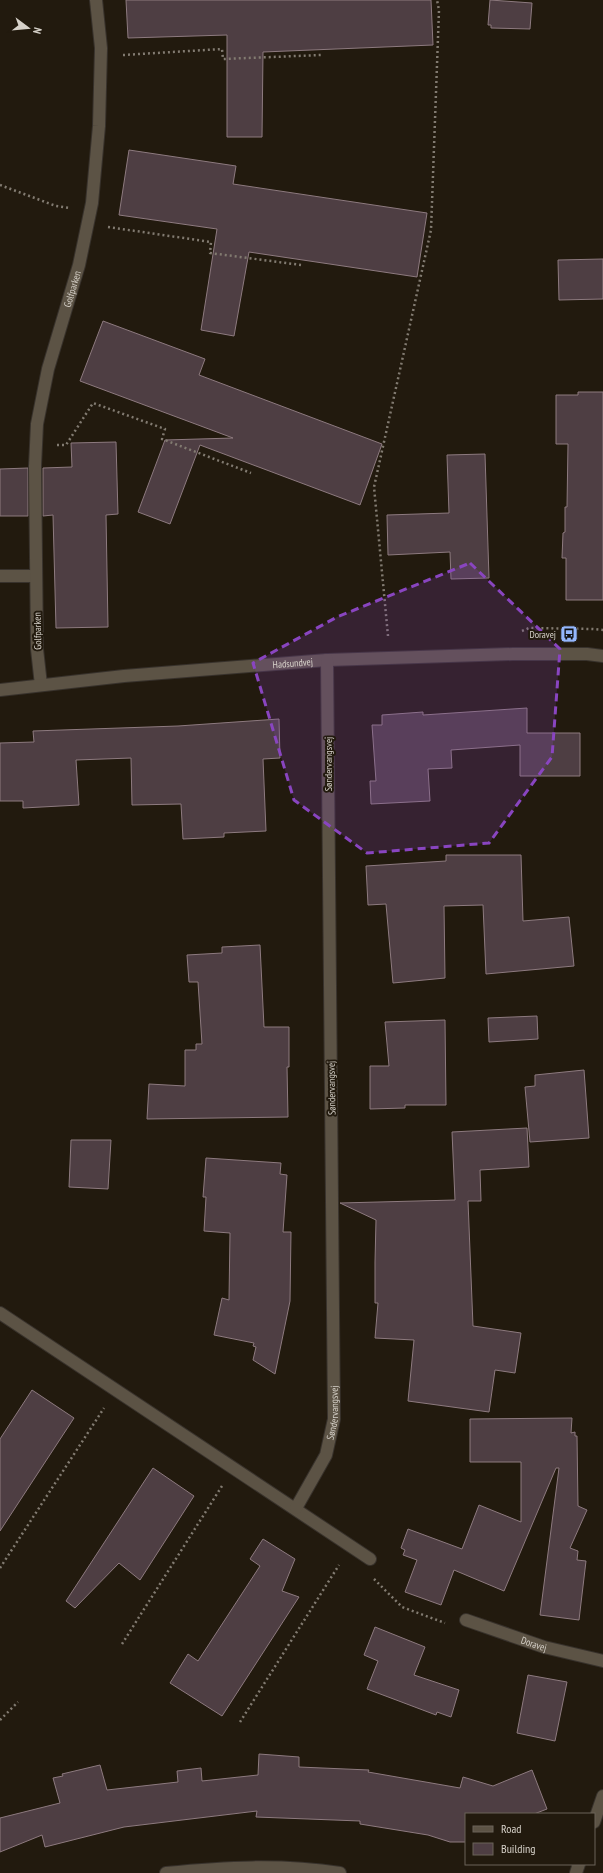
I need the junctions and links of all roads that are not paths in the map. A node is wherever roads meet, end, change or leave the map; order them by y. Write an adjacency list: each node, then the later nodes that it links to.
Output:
1 (96, 0): 3 (street, Golfparken)
2 (0, 576): 3 (street)
3 (36, 576): 8 (street, Golfparken)
4 (603, 650): 5 (street, Hadsundvej)
5 (587, 654): 6 (street, Hadsundvej); 7 (street, Hadsundvej)
6 (603, 656)
7 (327, 660): 8 (street, Hadsundvej); 11 (street, Søndervangsvej)
8 (41, 685): 9 (street, Hadsundvej)
9 (0, 690)
10 (0, 1313): 11 (street)
11 (296, 1508): 12 (street)
12 (370, 1559)
13 (466, 1620): 14 (street, Doravej)
14 (603, 1661)
15 (603, 1796): 16 (street)
16 (595, 1819)
17 (166, 1873): 18 (street)
18 (340, 1873)

